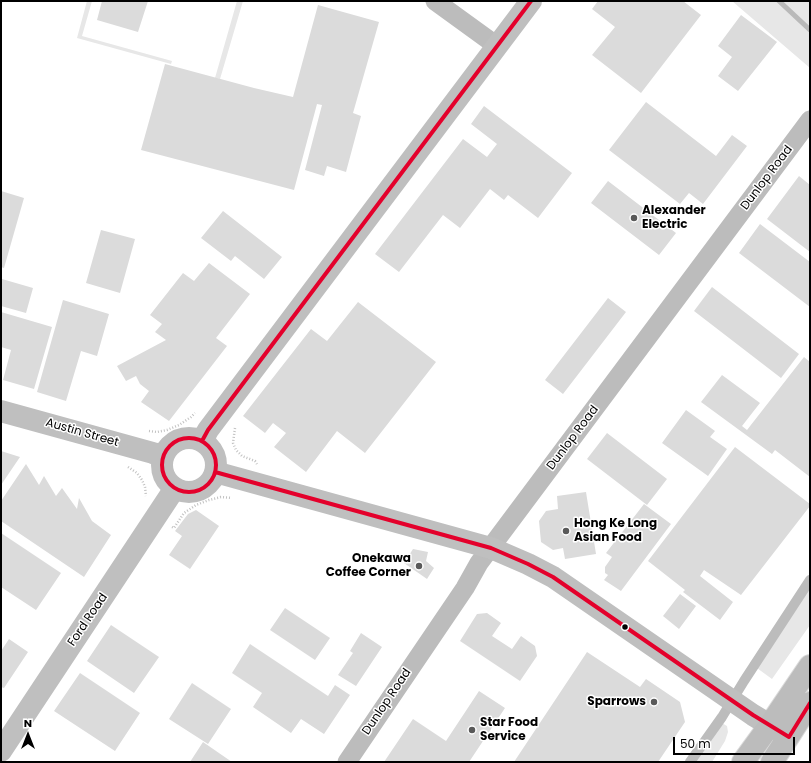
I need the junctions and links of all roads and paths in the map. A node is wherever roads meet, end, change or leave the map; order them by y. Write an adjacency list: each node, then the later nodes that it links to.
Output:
1 (435, 1): 3 (street)
2 (530, 1): 3 (main road)
3 (497, 46): 9 (main road)
4 (810, 120): 18 (street, Dunlop Road)
5 (1, 411): 10 (main road, Austin Street)
6 (197, 411): 8 (path)
7 (235, 426): 11 (path)
8 (142, 430)
9 (202, 441): 10 (main road); 13 (main road)
10 (163, 457): 14 (main road)
11 (255, 461)
12 (123, 466): 15 (path)
13 (215, 472): 14 (main road); 18 (main road)
14 (175, 488): 25 (main road, Ford Road)
15 (146, 498)
16 (237, 498): 17 (path)
17 (171, 526)
18 (491, 548): 21 (main road); 26 (street, Dunlop Road)
19 (810, 580): 21 (lane)
20 (810, 666): 23 (highway)
21 (732, 700): 23 (main road); 27 (lane)
22 (810, 703): 24 (highway)
23 (770, 725): 24 (main road); 28 (highway)
24 (789, 737): 29 (highway)
25 (1, 751)
26 (347, 762)
27 (690, 762)
28 (743, 762)
29 (772, 762)

